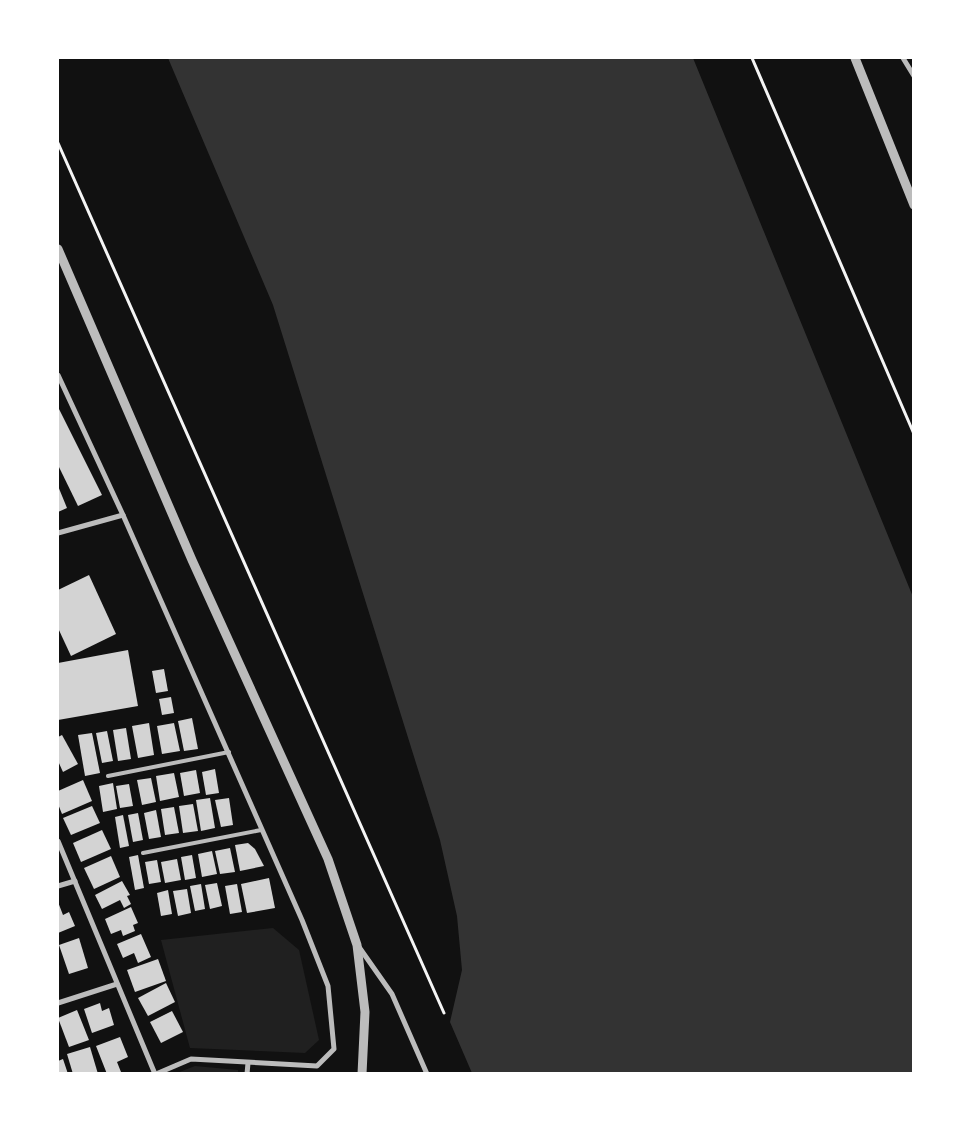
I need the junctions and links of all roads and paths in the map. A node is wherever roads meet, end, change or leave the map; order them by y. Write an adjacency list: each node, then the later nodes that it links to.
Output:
1 (752, 58): 9 (path)
2 (855, 58): 6 (street)
3 (903, 58): 4 (street)
4 (914, 76)
5 (58, 143): 22 (path)
6 (914, 205)
7 (58, 249): 19 (street)
8 (58, 375): 10 (street)
9 (914, 434)
10 (123, 515): 11 (street); 12 (street)
11 (58, 533)
12 (229, 752): 13 (lane); 14 (street)
13 (108, 776)
14 (261, 830): 16 (lane); 23 (street)
15 (58, 841): 17 (street)
16 (143, 853)
17 (74, 881): 18 (street); 20 (street)
18 (58, 886)
19 (357, 945): 26 (street); 27 (street)
20 (117, 984): 21 (street); 24 (street)
21 (58, 1003)
22 (444, 1013)
23 (248, 1063): 24 (street); 25 (street)
24 (155, 1074)
25 (247, 1074)
26 (362, 1074)
27 (427, 1074)

